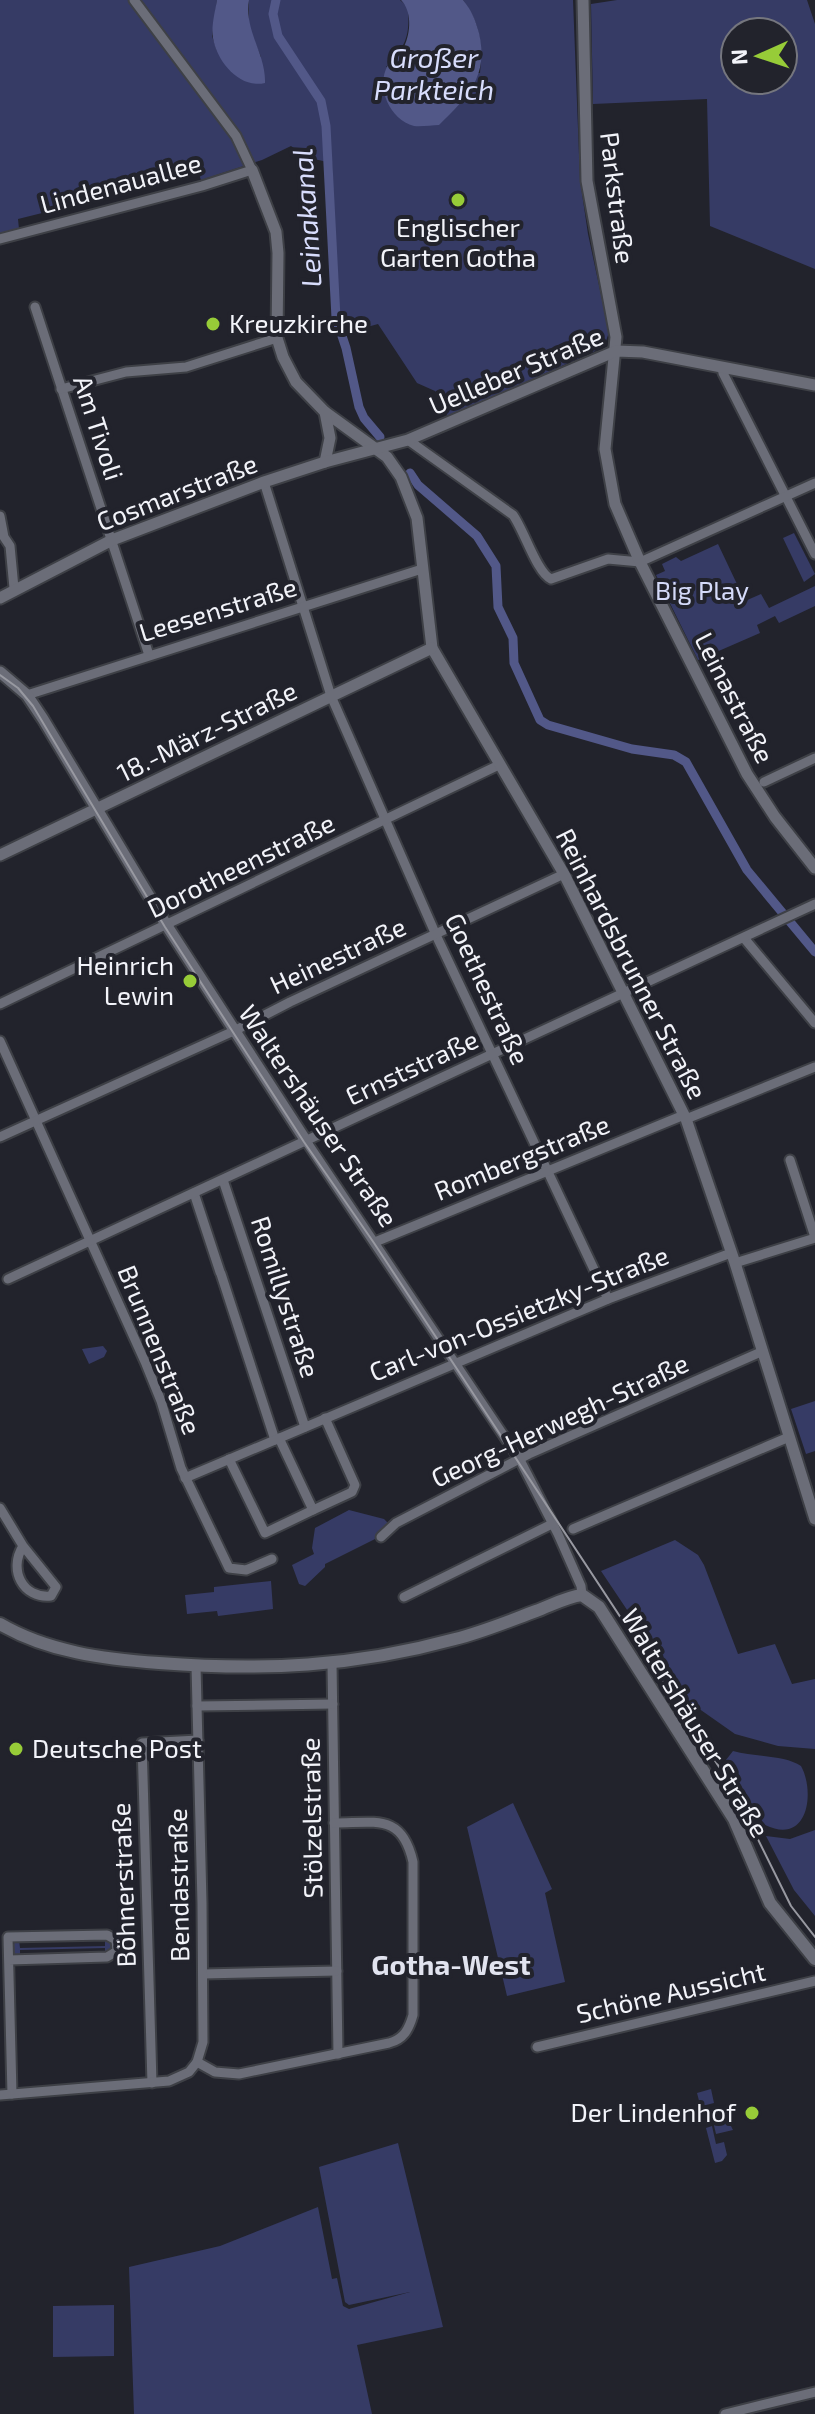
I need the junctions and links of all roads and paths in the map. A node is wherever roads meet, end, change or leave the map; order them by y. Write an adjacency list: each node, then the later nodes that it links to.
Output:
1 (134, 0): 3 (street)
2 (583, 0): 7 (street, Parkstraße)
3 (252, 170): 4 (street, Lindenauallee); 6 (street)
4 (0, 239)
5 (35, 307): 10 (street, Am Tivoli)
6 (277, 338): 10 (street); 11 (street, Reinhardsbrunner Straße)
7 (616, 351): 8 (street, Uelleber Straße); 12 (street, Uelleber Straße); 21 (street, Leinastraße)
8 (722, 367): 9 (street, Uelleber Straße); 17 (street)
9 (815, 385)
10 (61, 389): 19 (street, Am Tivoli)
11 (325, 412): 13 (street, Reinhardsbrunner Straße); 14 (street)
12 (408, 440): 13 (street, Uelleber Straße); 21 (street)
13 (377, 450): 14 (street, Cosmarstraße); 22 (street, Reinhardsbrunner Straße)
14 (325, 462): 15 (street, Cosmarstraße)
15 (264, 482): 19 (street, Cosmarstraße); 25 (street, Goethestraße)
16 (815, 483): 17 (street)
17 (786, 497): 20 (street); 21 (street)
18 (0, 516): 23 (street)
19 (112, 540): 23 (street, Cosmarstraße); 27 (street, Am Tivoli)
20 (815, 554)
21 (640, 562): 37 (street, Leinastraße)
22 (422, 569): 25 (street, Leesenstraße); 26 (street, Reinhardsbrunner Straße)
23 (14, 588): 24 (street, Cosmarstraße)
24 (0, 598)
25 (302, 607): 27 (street, Leesenstraße); 30 (street, Goethestraße)
26 (432, 648): 30 (street, 18.-März-Straße); 32 (street, Reinhardsbrunner Straße)
27 (149, 655): 29 (street, Leesenstraße)
28 (0, 672): 29 (street, Waltershäuser Straße)
29 (27, 695): 34 (street, Waltershäuser Straße)
30 (331, 696): 34 (street, 18.-März-Straße); 35 (street, Goethestraße)
31 (815, 758): 33 (street)
32 (499, 765): 35 (street, Dorotheenstraße); 38 (street, Reinhardsbrunner Straße)
33 (764, 782)
34 (96, 809): 36 (street, 18.-März-Straße); 40 (street, Waltershäuser Straße)
35 (385, 820): 40 (street, Dorotheenstraße); 41 (street, Goethestraße)
36 (0, 855)
37 (815, 868)
38 (564, 874): 41 (street, Heinestraße); 43 (street, Reinhardsbrunner Straße)
39 (815, 904): 42 (street, Ernststraße)
40 (167, 926): 44 (street, Dorotheenstraße); 46 (street, Waltershäuser Straße)
41 (436, 935): 46 (street, Heinestraße); 48 (street, Goethestraße)
42 (744, 938): 43 (street, Ernststraße); 45 (street)
43 (623, 993): 48 (street, Ernststraße); 50 (street, Reinhardsbrunner Straße)
44 (0, 1004)
45 (815, 1023)
46 (234, 1031): 51 (street, Heinestraße); 53 (street, Waltershäuser Straße)
47 (0, 1041): 51 (street, Brunnenstraße)
48 (492, 1055): 53 (street, Ernststraße); 55 (street, Goethestraße)
49 (815, 1067): 50 (street, Rombergstraße)
50 (685, 1117): 55 (street, Rombergstraße); 61 (street, Reinhardsbrunner Straße)
51 (36, 1120): 52 (street, Heinestraße); 59 (street, Brunnenstraße)
52 (0, 1137)
53 (306, 1141): 56 (street, Ernststraße); 60 (street, Waltershäuser Straße)
54 (790, 1160): 58 (street)
55 (548, 1172): 60 (street, Rombergstraße); 63 (street, Goethestraße)
56 (223, 1180): 57 (street, Ernststraße); 67 (street, Romillystraße)
57 (194, 1193): 59 (street, Ernststraße); 69 (street, Romillystraße)
58 (815, 1238): 61 (street, Carl-von-Ossietzky-Straße)
59 (89, 1240): 62 (street); 72 (street, Brunnenstraße)
60 (375, 1242): 65 (street, Waltershäuser Straße)
61 (733, 1258): 63 (street, Carl-von-Ossietzky-Straße); 64 (street, Reinhardsbrunner Straße)
62 (8, 1279)
63 (608, 1299): 65 (street, Carl-von-Ossietzky-Straße)
64 (763, 1351): 68 (street, Reinhardsbrunner Straße); 71 (street, Georg-Herwegh-Straße)
65 (456, 1363): 66 (street, Carl-von-Ossietzky-Straße); 71 (street, Waltershäuser Straße)
66 (325, 1418): 67 (street, Carl-von-Ossietzky-Straße); 74 (street)
67 (305, 1427): 69 (street, Carl-von-Ossietzky-Straße)
68 (789, 1437): 75 (street, Reinhardsbrunner Straße); 77 (street)
69 (277, 1439): 70 (street, Carl-von-Ossietzky-Straße); 74 (street)
70 (229, 1459): 72 (street, Carl-von-Ossietzky-Straße); 74 (street)
71 (520, 1460): 76 (street, Waltershäuser Straße); 78 (street, Georg-Herwegh-Straße)
72 (185, 1478): 80 (street)
73 (0, 1508): 79 (street)
74 (313, 1510)
75 (815, 1519)
76 (552, 1524): 81 (street, Waltershäuser Straße); 82 (street)
77 (573, 1529)
78 (381, 1537)
79 (23, 1546): 79 (street)
80 (272, 1559)
81 (577, 1596): 84 (main road); 90 (main road, Waltershäuser Straße)
82 (404, 1597)
83 (0, 1624): 85 (main road)
84 (332, 1664): 85 (main road); 86 (street, Stölzelstraße)
85 (196, 1666): 87 (street, Bendastraße)
86 (333, 1704): 87 (street); 89 (street, Stölzelstraße)
87 (197, 1706): 88 (street, Bendastraße)
88 (198, 1740): 93 (street, Bendastraße); 98 (street, Böhnerstraße)
89 (334, 1823): 92 (street, Stölzelstraße); 96 (street)
90 (815, 1959)
91 (9, 1960): 91 (street); 99 (street)
92 (337, 1971): 93 (street); 96 (street, Stölzelstraße)
93 (203, 1974): 97 (street, Bendastraße)
94 (815, 1981): 95 (street, Schöne Aussicht)
95 (537, 2047)
96 (338, 2054): 97 (street)
97 (197, 2062): 98 (street)
98 (152, 2083): 99 (street)
99 (12, 2094): 100 (street)
100 (0, 2095)
101 (815, 2392): 102 (street)
102 (725, 2414)

